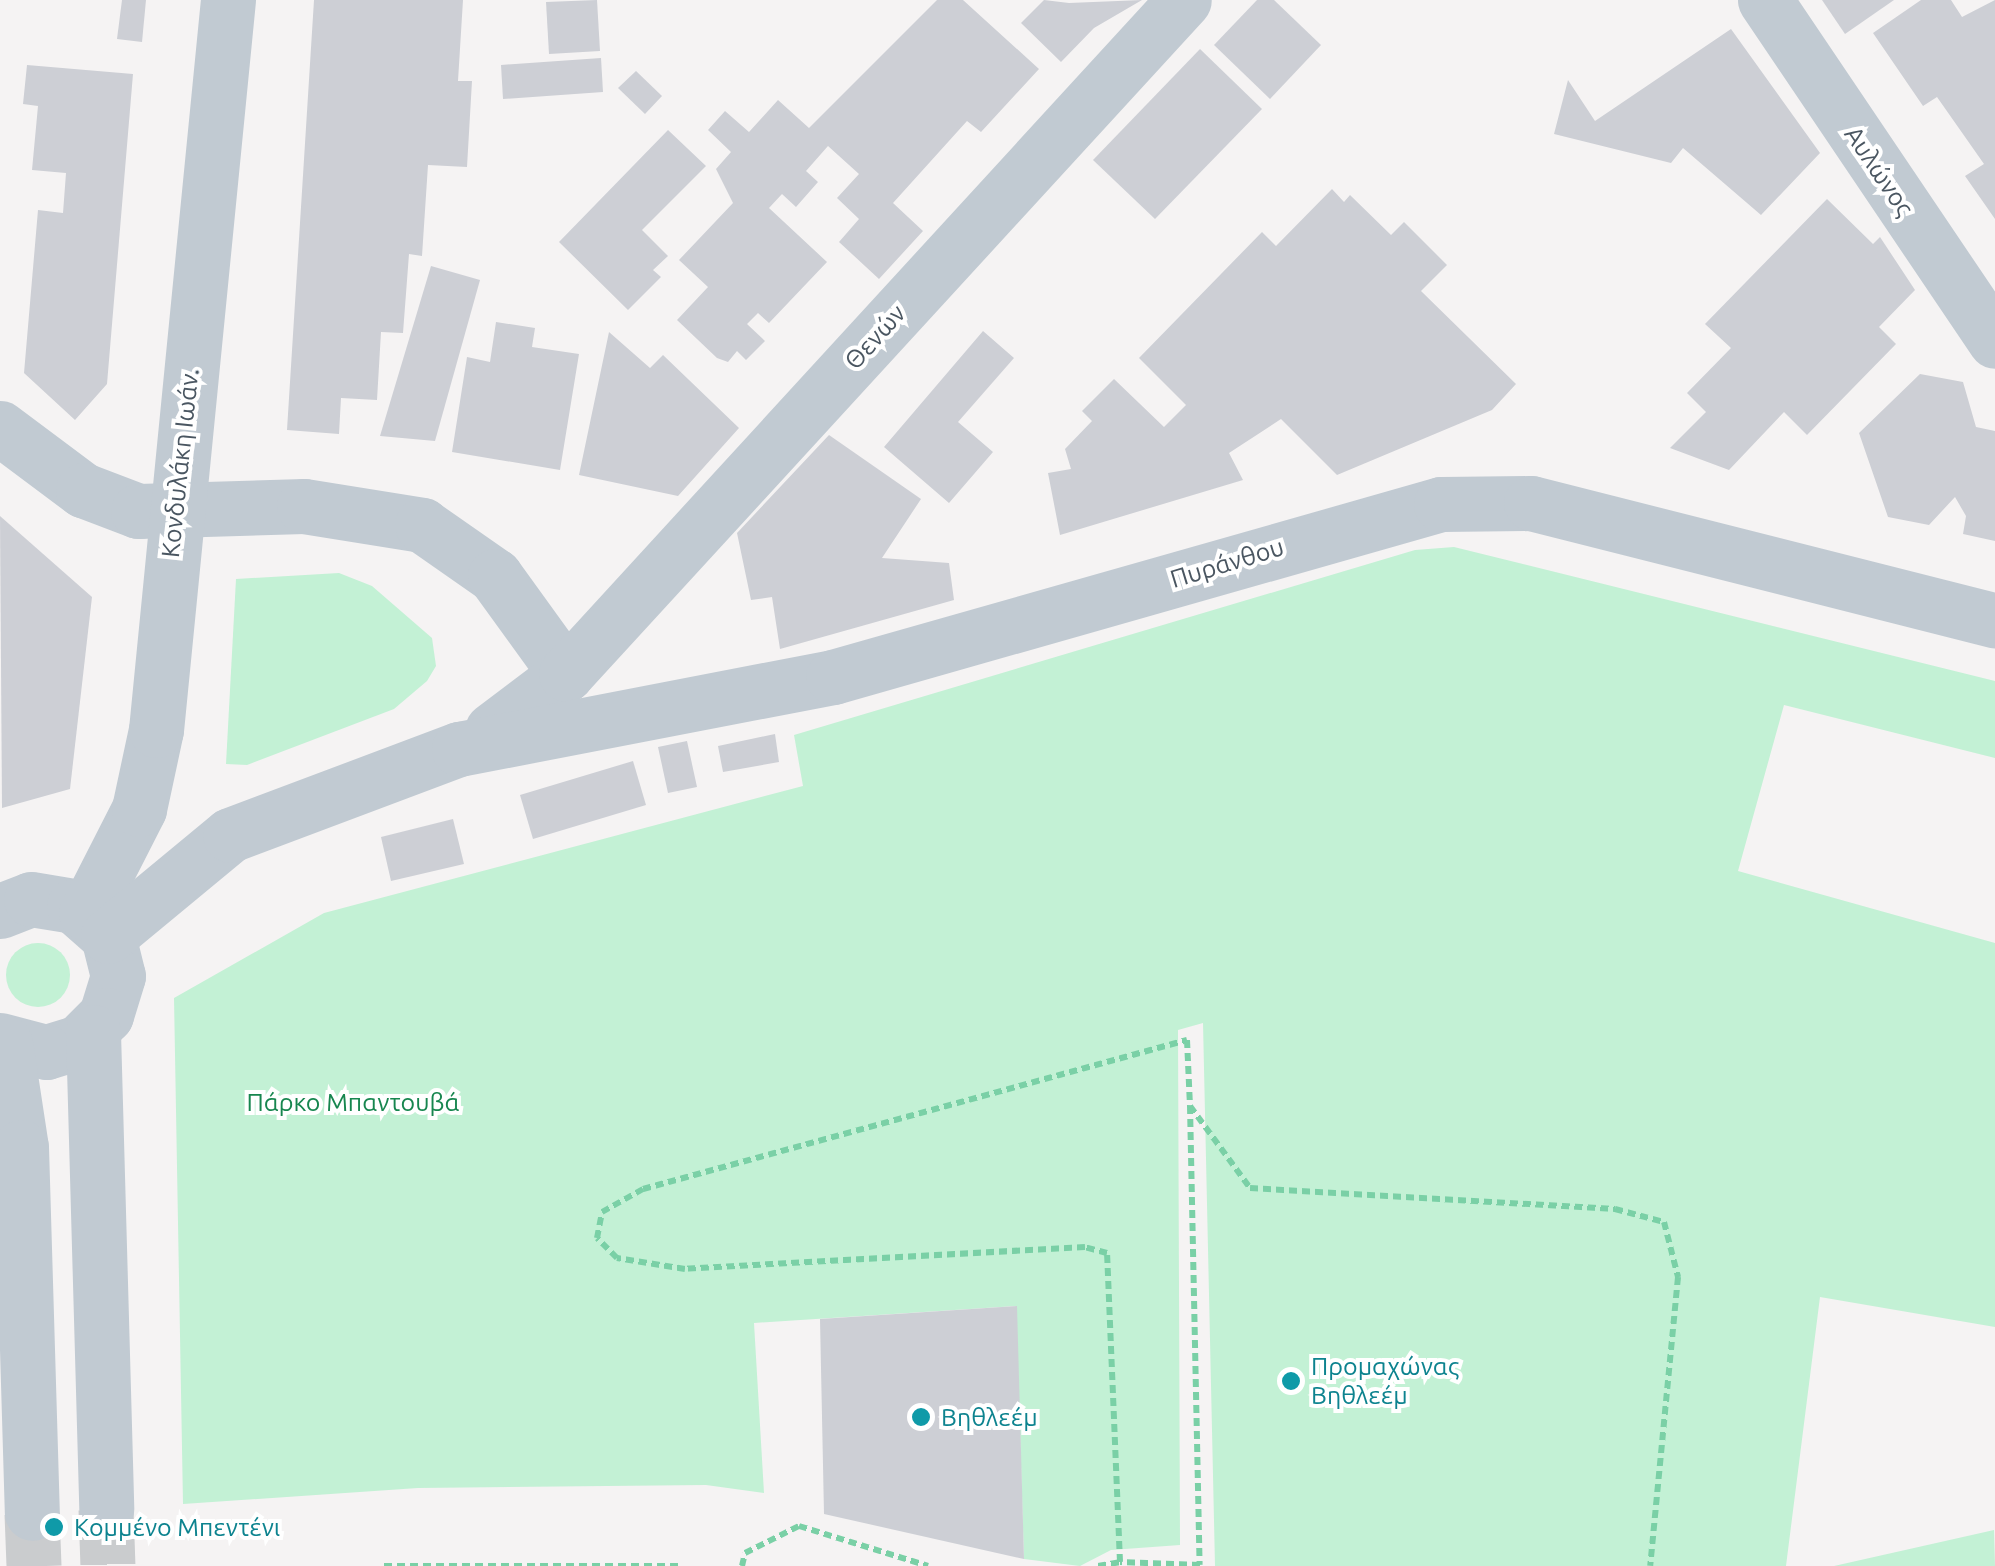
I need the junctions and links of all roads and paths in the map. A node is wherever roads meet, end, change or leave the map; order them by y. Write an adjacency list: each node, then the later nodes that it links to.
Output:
1 (228, 0): 6 (street, Κονδυλάκη Ιωάν.)
2 (1184, 0): 8 (street, Θενών)
3 (1765, 0): 4 (street, Αυλώνος)
4 (1995, 341)
5 (0, 428): 6 (street)
6 (174, 514): 8 (street); 11 (street, Κονδυλάκη Ιωάν.)
7 (1995, 620): 9 (street, Πυράνθου)
8 (566, 674): 9 (street, Θενών)
9 (459, 748): 11 (street)
10 (1, 908): 11 (street)
11 (97, 925): 12 (street)
12 (93, 1032): 13 (street); 15 (street)
13 (3, 1041): 16 (street)
14 (1190, 1106): 17 (path); 17 (path); 23 (path)
15 (106, 1509)
16 (32, 1512)
17 (1120, 1562): 22 (path)
18 (384, 1566): 19 (path)
19 (680, 1566)
20 (742, 1566): 21 (path)
21 (928, 1566)
22 (1098, 1566)
23 (1650, 1566)

